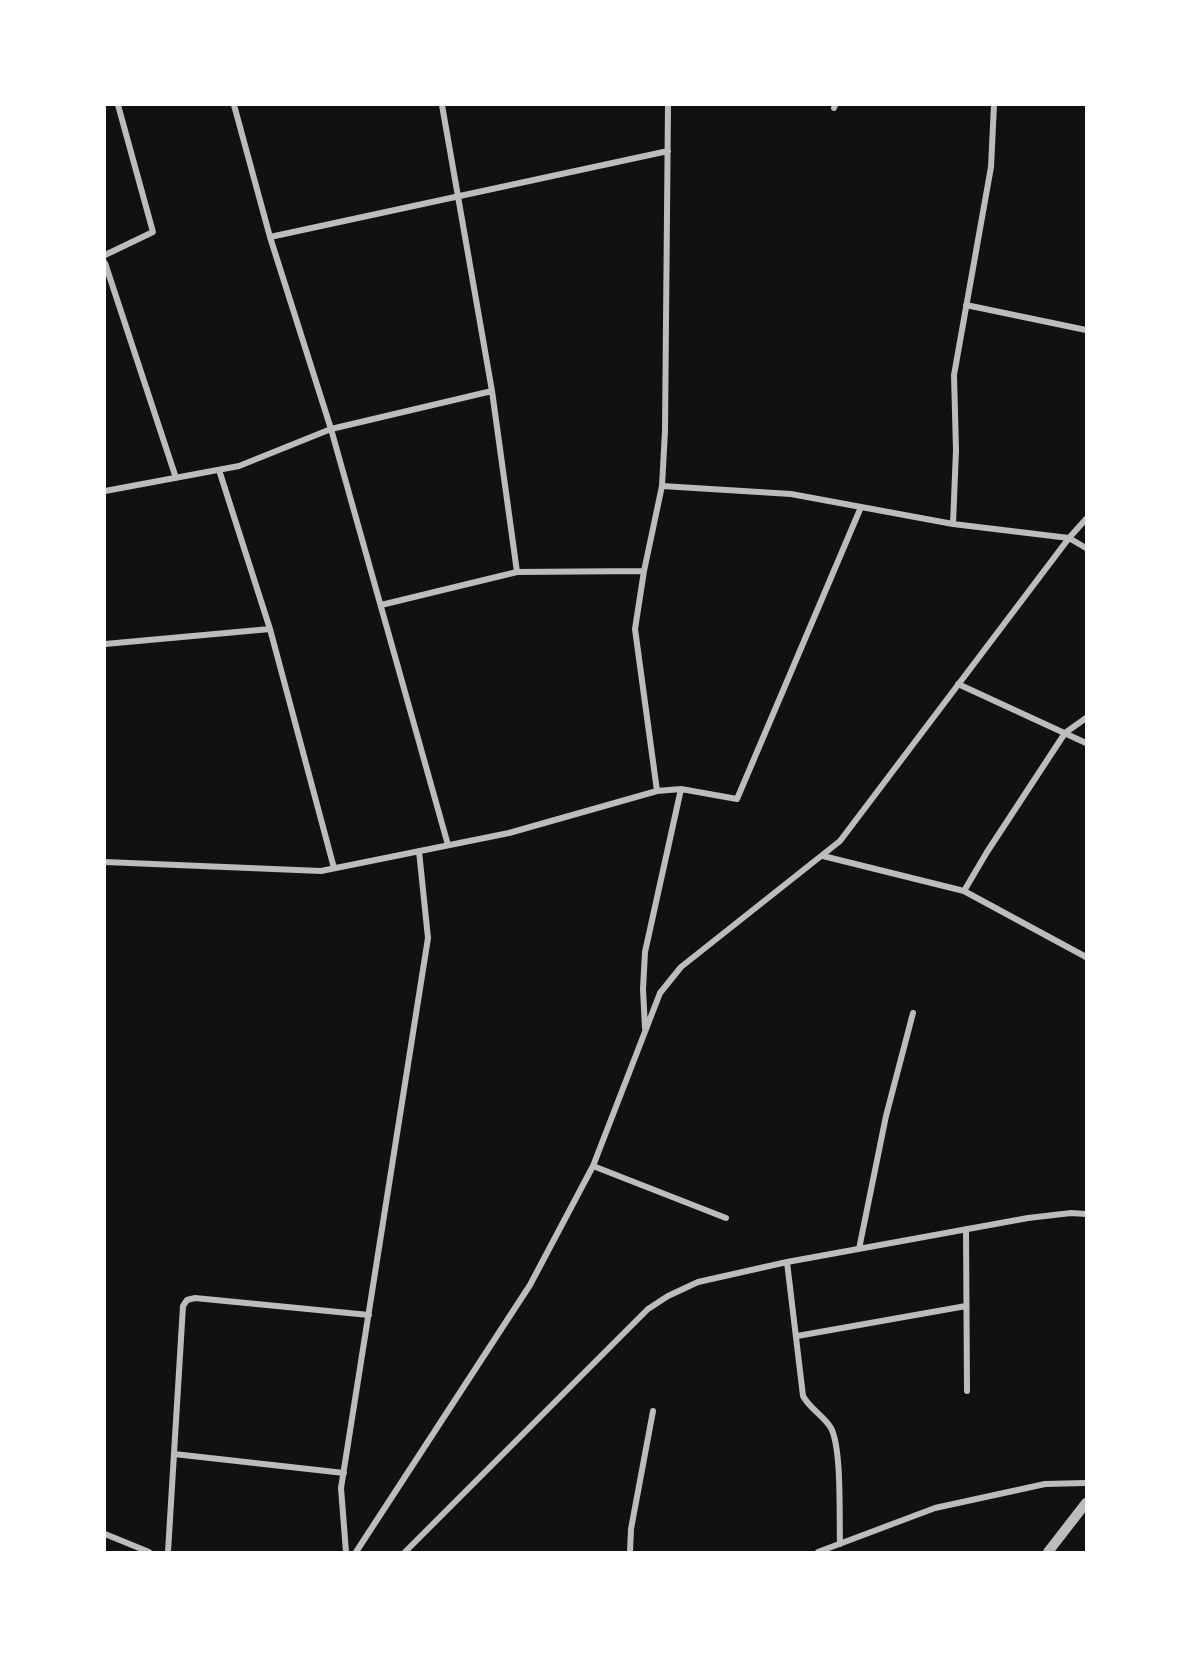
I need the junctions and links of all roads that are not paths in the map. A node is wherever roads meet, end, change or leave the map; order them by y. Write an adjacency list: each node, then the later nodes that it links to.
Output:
1 (118, 105): 9 (street)
2 (234, 105): 8 (street)
3 (441, 105): 7 (street)
4 (668, 105): 6 (street)
5 (994, 105): 11 (street)
6 (668, 151): 7 (street); 17 (street)
7 (459, 195): 8 (street); 13 (street)
8 (270, 237): 14 (street)
9 (105, 255)
10 (105, 263): 16 (street)
11 (966, 305): 12 (street); 21 (street)
12 (1086, 330)
13 (492, 391): 14 (street); 25 (street)
14 (331, 429): 15 (street); 26 (street)
15 (219, 470): 16 (street); 27 (street)
16 (176, 478): 18 (street)
17 (662, 486): 19 (street); 24 (street)
18 (105, 491)
19 (861, 507): 21 (street); 33 (street)
20 (1086, 519): 22 (street)
21 (953, 524): 22 (street)
22 (1069, 538): 23 (street); 29 (street)
23 (1086, 548)
24 (645, 571): 25 (street); 34 (street)
25 (517, 572): 26 (street)
26 (381, 605): 35 (street)
27 (270, 629): 28 (street); 39 (street)
28 (105, 644)
29 (958, 684): 31 (street); 37 (street)
30 (1086, 718): 31 (street)
31 (1065, 734): 32 (street); 40 (street)
32 (1086, 743)
33 (681, 789): 34 (street); 43 (street)
34 (657, 790): 35 (street)
35 (448, 845): 36 (street)
36 (419, 851): 39 (street); 51 (street)
37 (823, 856): 40 (street); 43 (street)
38 (105, 862): 39 (street)
39 (334, 868)
40 (964, 891): 41 (street)
41 (1086, 957)
42 (913, 1013): 48 (street)
43 (645, 1033): 44 (street)
44 (592, 1166): 46 (street); 64 (street)
45 (1086, 1214): 47 (street)
46 (726, 1218)
47 (966, 1229): 48 (street); 50 (street)
48 (859, 1249): 49 (street)
49 (787, 1263): 52 (street); 65 (street)
50 (966, 1306): 52 (street); 53 (street)
51 (369, 1315): 55 (street); 56 (street)
52 (797, 1336): 60 (street)
53 (966, 1391)
54 (652, 1411): 66 (street)
55 (174, 1454): 56 (street); 62 (street)
56 (344, 1473): 63 (street)
57 (1086, 1482): 60 (street)
58 (1085, 1506): 68 (street)
59 (105, 1534): 61 (street)
60 (840, 1544): 67 (street)
61 (149, 1552)
62 (168, 1552)
63 (346, 1552)
64 (356, 1552)
65 (405, 1552)
66 (630, 1552)
67 (818, 1552)
68 (1048, 1552)

